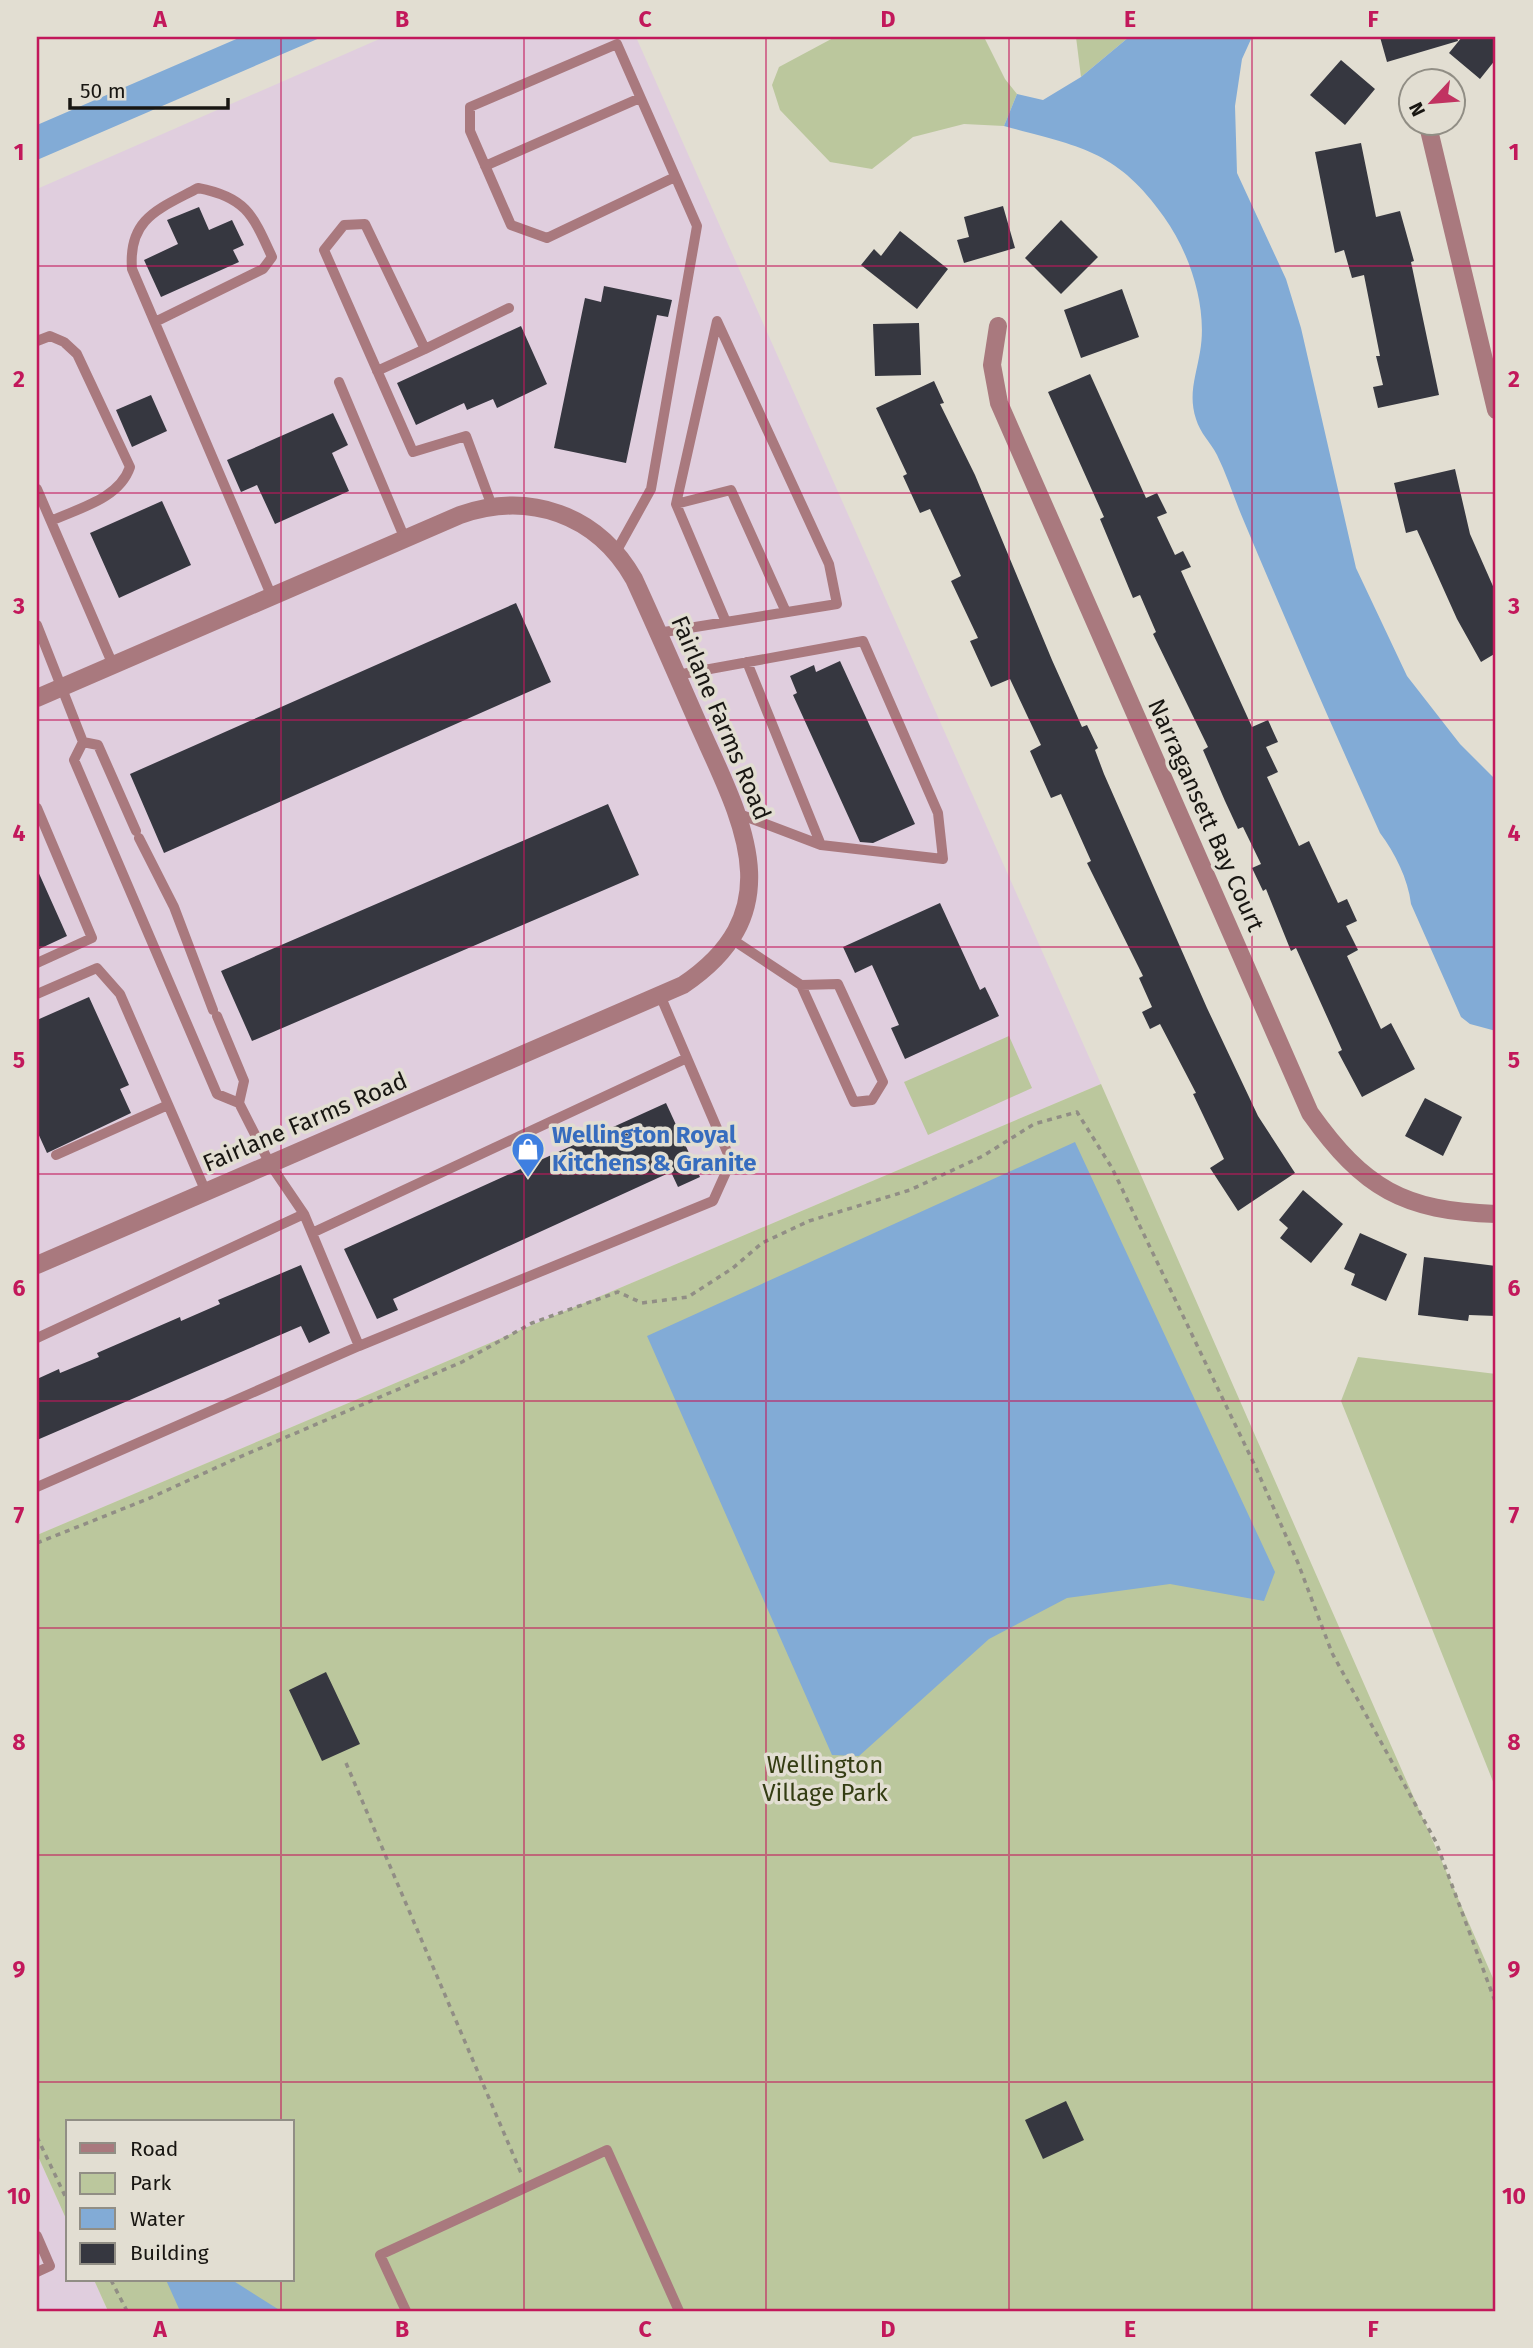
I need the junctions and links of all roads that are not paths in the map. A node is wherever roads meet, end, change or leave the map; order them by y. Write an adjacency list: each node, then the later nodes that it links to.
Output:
1 (640, 98): 3 (lane); 3 (lane); 4 (lane)
2 (1430, 136): 12 (street)
3 (485, 166): 4 (lane)
4 (675, 177): 18 (lane)
5 (509, 308): 9 (lane)
6 (155, 322): 6 (lane); 19 (lane)
7 (998, 326): 45 (street, Narragansett Bay Court)
8 (37, 341): 16 (lane)
9 (425, 348): 10 (lane); 10 (lane)
10 (377, 371): 15 (lane)
11 (339, 382): 17 (lane)
12 (1496, 410)
13 (37, 489): 16 (lane)
14 (676, 504): 20 (lane); 20 (lane); 21 (lane)
15 (492, 506): 17 (street, Fairlane Farms Road); 18 (street, Fairlane Farms Road)
16 (51, 521): 25 (lane)
17 (404, 539): 19 (street, Fairlane Farms Road)
18 (616, 552): 23 (street, Fairlane Farms Road)
19 (272, 597): 25 (street, Fairlane Farms Road)
20 (786, 612): 21 (lane)
21 (726, 622): 23 (lane)
22 (37, 625): 27 (lane)
23 (658, 633): 26 (street, Fairlane Farms Road)
24 (747, 662): 26 (lane); 32 (lane); 32 (lane)
25 (113, 666): 27 (street, Fairlane Farms Road)
26 (677, 675): 31 (street, Fairlane Farms Road)
27 (60, 688): 28 (street, Fairlane Farms Road); 29 (lane)
28 (37, 698)
29 (83, 742): 39 (lane); 39 (lane)
30 (37, 808): 34 (lane)
31 (738, 814): 32 (lane); 33 (street, Fairlane Farms Road)
32 (821, 845)
33 (730, 938): 35 (lane); 37 (street, Fairlane Farms Road)
34 (37, 962)
35 (801, 985): 35 (lane)
36 (37, 994): 40 (lane)
37 (660, 995): 38 (lane); 42 (street, Fairlane Farms Road)
38 (687, 1058): 46 (lane); 49 (lane)
39 (239, 1103): 42 (lane)
40 (168, 1105): 41 (lane); 43 (lane)
41 (56, 1155)
42 (270, 1164): 43 (street, Fairlane Farms Road); 44 (lane)
43 (206, 1192): 47 (street, Fairlane Farms Road)
44 (304, 1214): 46 (lane); 48 (lane)
45 (1496, 1214)
46 (312, 1233): 49 (lane)
47 (37, 1265)
48 (37, 1338)
49 (359, 1346): 50 (lane)
50 (37, 1487)
51 (37, 2236): 52 (lane)
52 (37, 2273)
53 (406, 2311): 54 (lane)
54 (680, 2311)

